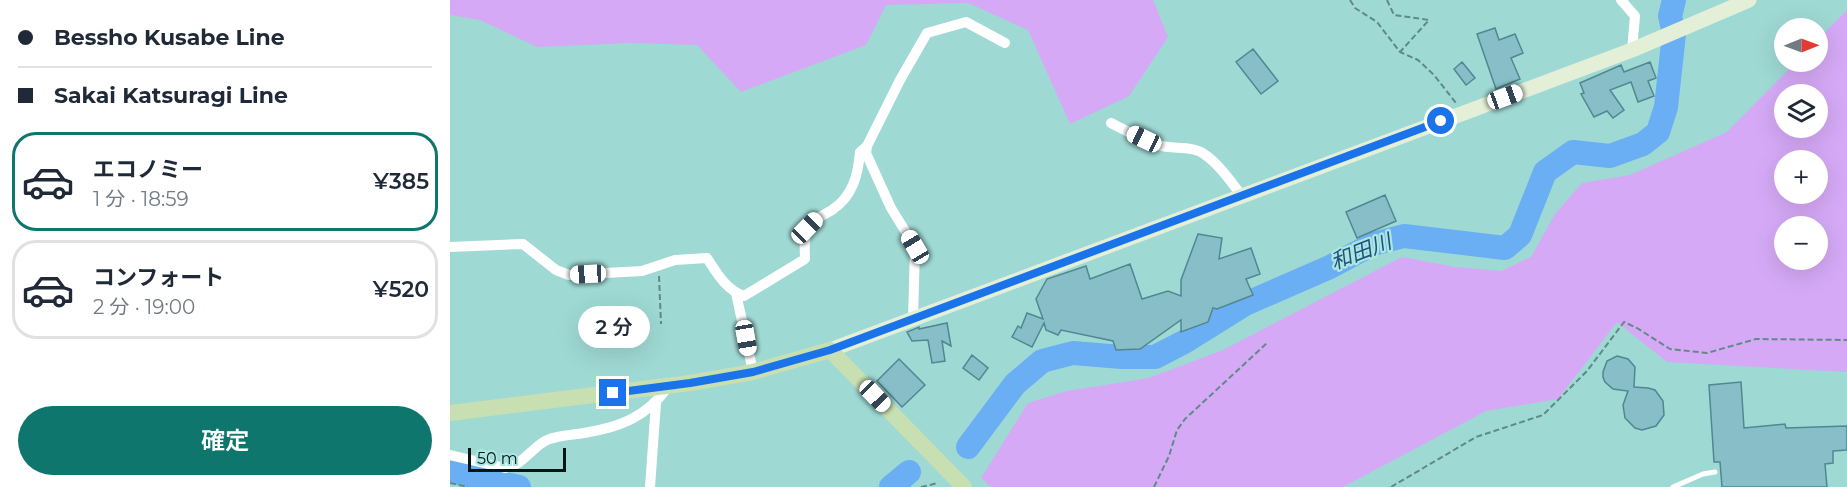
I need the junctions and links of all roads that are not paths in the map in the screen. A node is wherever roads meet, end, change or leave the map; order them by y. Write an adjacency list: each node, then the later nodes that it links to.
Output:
1 (1621, 0): 4 (street)
2 (1749, 0): 4 (main road)
3 (1005, 43): 6 (street)
4 (1632, 50): 7 (main road)
5 (1111, 123): 7 (street)
6 (867, 146): 9 (street); 10 (street)
7 (1242, 195): 10 (main road)
8 (450, 247): 9 (street)
9 (736, 293): 12 (street)
10 (913, 319): 11 (main road)
11 (830, 350): 12 (main road); 19 (main road)
12 (753, 372): 13 (main road)
13 (668, 387): 14 (street); 15 (main road)
14 (656, 403): 16 (street); 18 (street)
15 (450, 413)
16 (450, 455)
17 (1715, 472): 20 (lane)
18 (650, 487)
19 (964, 487)
20 (1673, 487)

